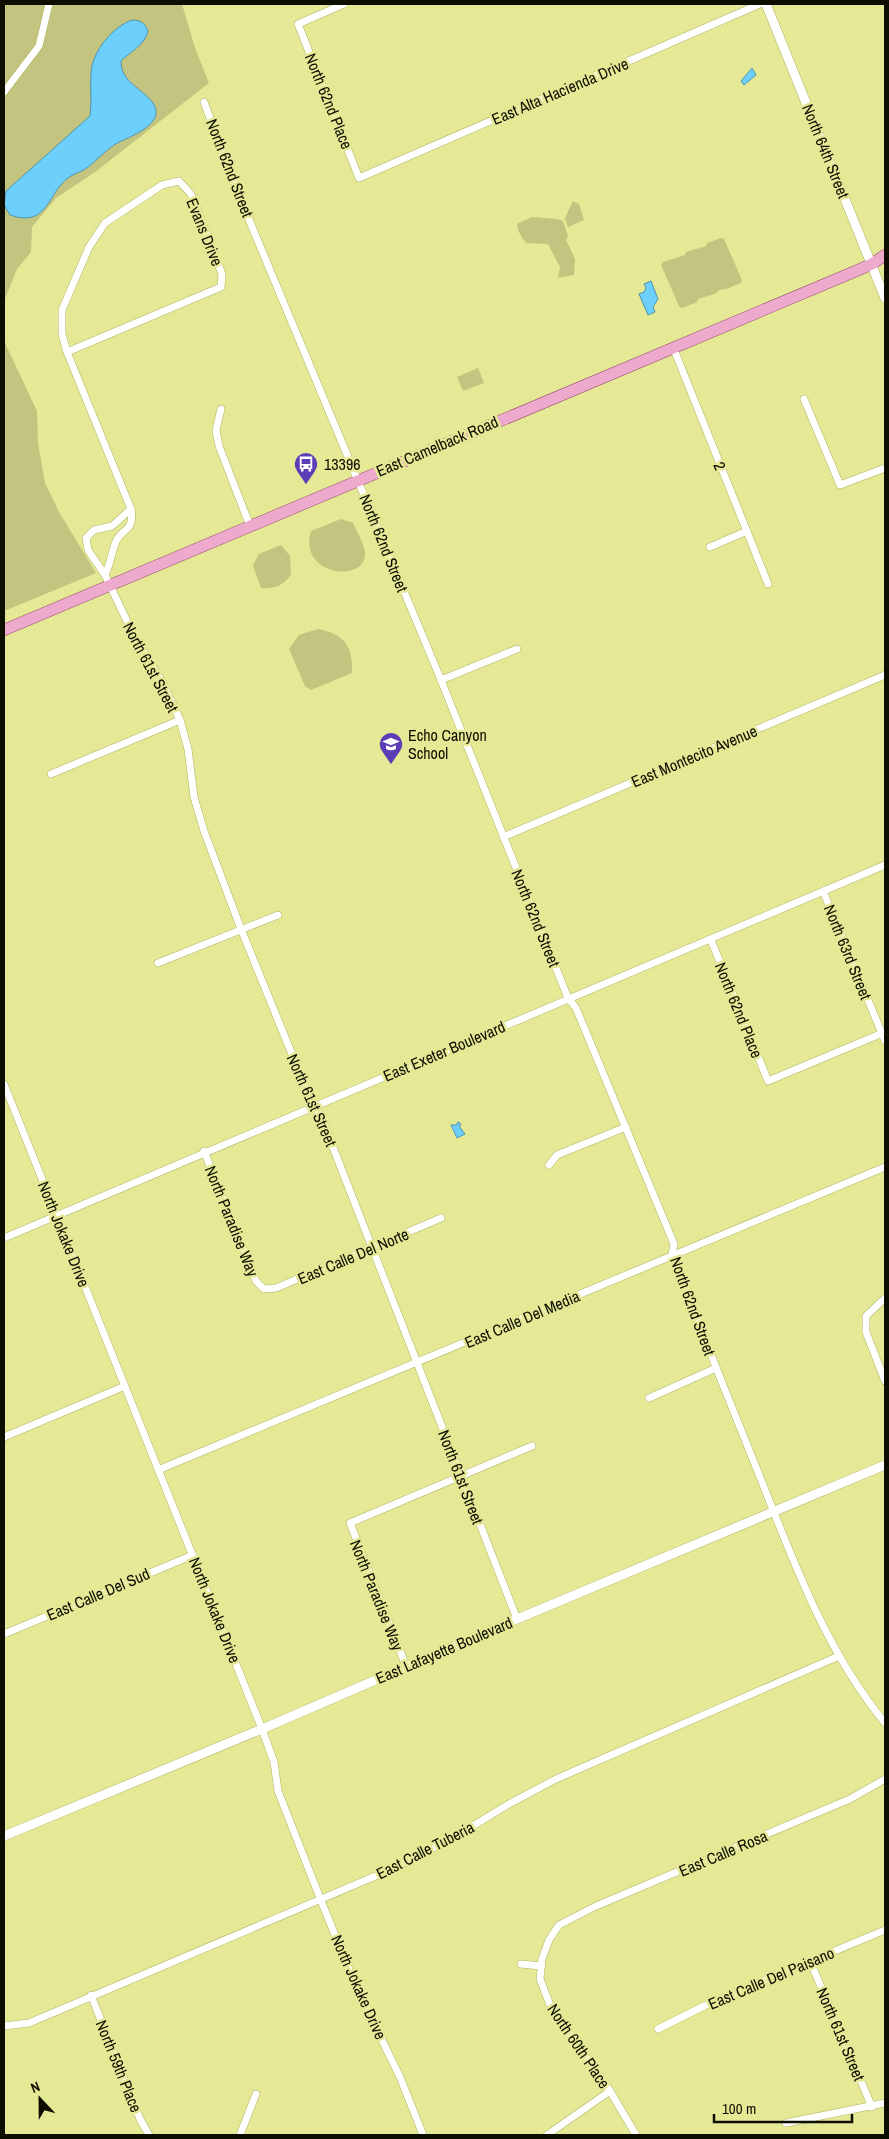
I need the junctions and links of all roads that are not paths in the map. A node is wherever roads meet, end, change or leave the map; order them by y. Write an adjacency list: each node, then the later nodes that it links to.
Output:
1 (49, 4): 5 (street)
2 (344, 4): 7 (street, North 62nd Place)
3 (760, 4): 7 (street, East Alta Hacienda Drive)
4 (766, 4): 9 (street, North 64th Street)
5 (4, 92)
6 (204, 102): 17 (street, North 62nd Street)
7 (359, 178)
8 (885, 255): 9 (main road, East Camelback Road)
9 (872, 264): 10 (main road, East Camelback Road); 11 (street, North 64th Street); 12 (main road, East Camelback Road)
10 (885, 264)
11 (885, 298)
12 (672, 348): 17 (main road, East Camelback Road); 21 (street, 2)
13 (67, 352): 13 (street, Evans Drive); 18 (street, Evans Drive)
14 (804, 399): 16 (street)
15 (221, 409): 19 (street)
16 (885, 468)
17 (358, 479): 19 (main road, East Camelback Road); 29 (street, North 62nd Street)
18 (131, 509): 20 (street); 22 (street)
19 (250, 526): 24 (main road, East Camelback Road)
20 (104, 528): 22 (street); 24 (street)
21 (747, 531): 23 (street); 25 (street, 2)
22 (115, 542): 24 (street)
23 (710, 547)
24 (107, 580): 26 (main road, East Camelback Road); 30 (street, North 61st Street)
25 (768, 584)
26 (4, 630)
27 (517, 649): 29 (street)
28 (885, 675): 32 (street, East Montecito Avenue)
29 (440, 680): 32 (street, North 62nd Street)
30 (180, 720): 31 (street); 36 (street, North 61st Street)
31 (51, 774)
32 (503, 837): 39 (street, North 62nd Street)
33 (885, 865): 34 (street, East Exeter Boulevard)
34 (823, 891): 37 (street, East Exeter Boulevard); 40 (street, North 63rd Street)
35 (278, 915): 36 (street)
36 (241, 929): 38 (street); 42 (street, North 61st Street)
37 (711, 940): 39 (street, East Exeter Boulevard); 40 (street, North 62nd Place)
38 (158, 963)
39 (568, 998): 42 (street, East Exeter Boulevard); 43 (street, North 62nd Street)
40 (884, 1035)
41 (4, 1084): 47 (street, North Jokake Drive)
42 (313, 1106): 44 (street, East Exeter Boulevard); 50 (street, North 61st Street)
43 (626, 1127): 45 (street); 51 (street, North 62nd Street)
44 (204, 1151): 47 (street, East Exeter Boulevard); 52 (street, North Paradise Way)
45 (550, 1165)
46 (885, 1166): 51 (street, East Calle Del Media)
47 (57, 1216): 49 (street, East Exeter Boulevard); 57 (street, North Jokake Drive)
48 (441, 1218): 50 (street, East Calle Del Norte)
49 (4, 1238)
50 (373, 1248): 52 (street, East Calle Del Norte); 54 (street, North 61st Street)
51 (672, 1255): 54 (street, East Calle Del Media); 55 (street, North 62nd Street)
52 (264, 1289)
53 (885, 1298): 56 (street)
54 (417, 1362): 62 (street, East Calle Del Media); 63 (street, North 61st Street)
55 (716, 1368): 58 (street); 64 (street, North 62nd Street)
56 (885, 1381)
57 (125, 1386): 59 (street); 62 (street, North Jokake Drive)
58 (649, 1398)
59 (4, 1437)
60 (532, 1446): 63 (street)
61 (885, 1465): 64 (street, East Lafayette Boulevard)
62 (158, 1470): 65 (street, North Jokake Drive)
63 (460, 1476): 66 (street, North 61st Street); 69 (street, North Paradise Way)
64 (773, 1512): 66 (street, East Lafayette Boulevard); 68 (street, North 62nd Street)
65 (193, 1555): 67 (street, East Calle Del Sud); 71 (street, North Jokake Drive)
66 (517, 1619): 69 (street, East Lafayette Boulevard)
67 (4, 1634)
68 (839, 1656): 70 (street, North 62nd Street); 74 (street, East Calle Tuberia)
69 (406, 1666): 71 (street, East Lafayette Boulevard)
70 (885, 1723)
71 (262, 1729): 73 (street, East Lafayette Boulevard); 74 (street, North Jokake Drive)
72 (885, 1779): 75 (street, East Calle Rosa)
73 (4, 1836)
74 (320, 1898): 80 (street, East Calle Tuberia); 90 (street, North Jokake Drive)
75 (559, 1925): 79 (street, North 60th Place)
76 (885, 1930): 77 (street, East Calle Del Paisano)
77 (810, 1961): 82 (street, East Calle Del Paisano); 86 (street, North 61st Street)
78 (520, 1964): 79 (street)
79 (542, 1966): 83 (street, North 60th Place)
80 (91, 1995): 81 (street, East Calle Tuberia); 88 (street, North 59th Place)
81 (4, 2026)
82 (658, 2029)
83 (610, 2091): 91 (street); 92 (street, North 60th Place)
84 (256, 2094): 89 (street)
85 (885, 2103): 86 (street)
86 (872, 2107): 87 (street)
87 (786, 2123)
88 (149, 2135)
89 (240, 2135)
90 (423, 2135)
91 (547, 2135)
92 (636, 2135)

